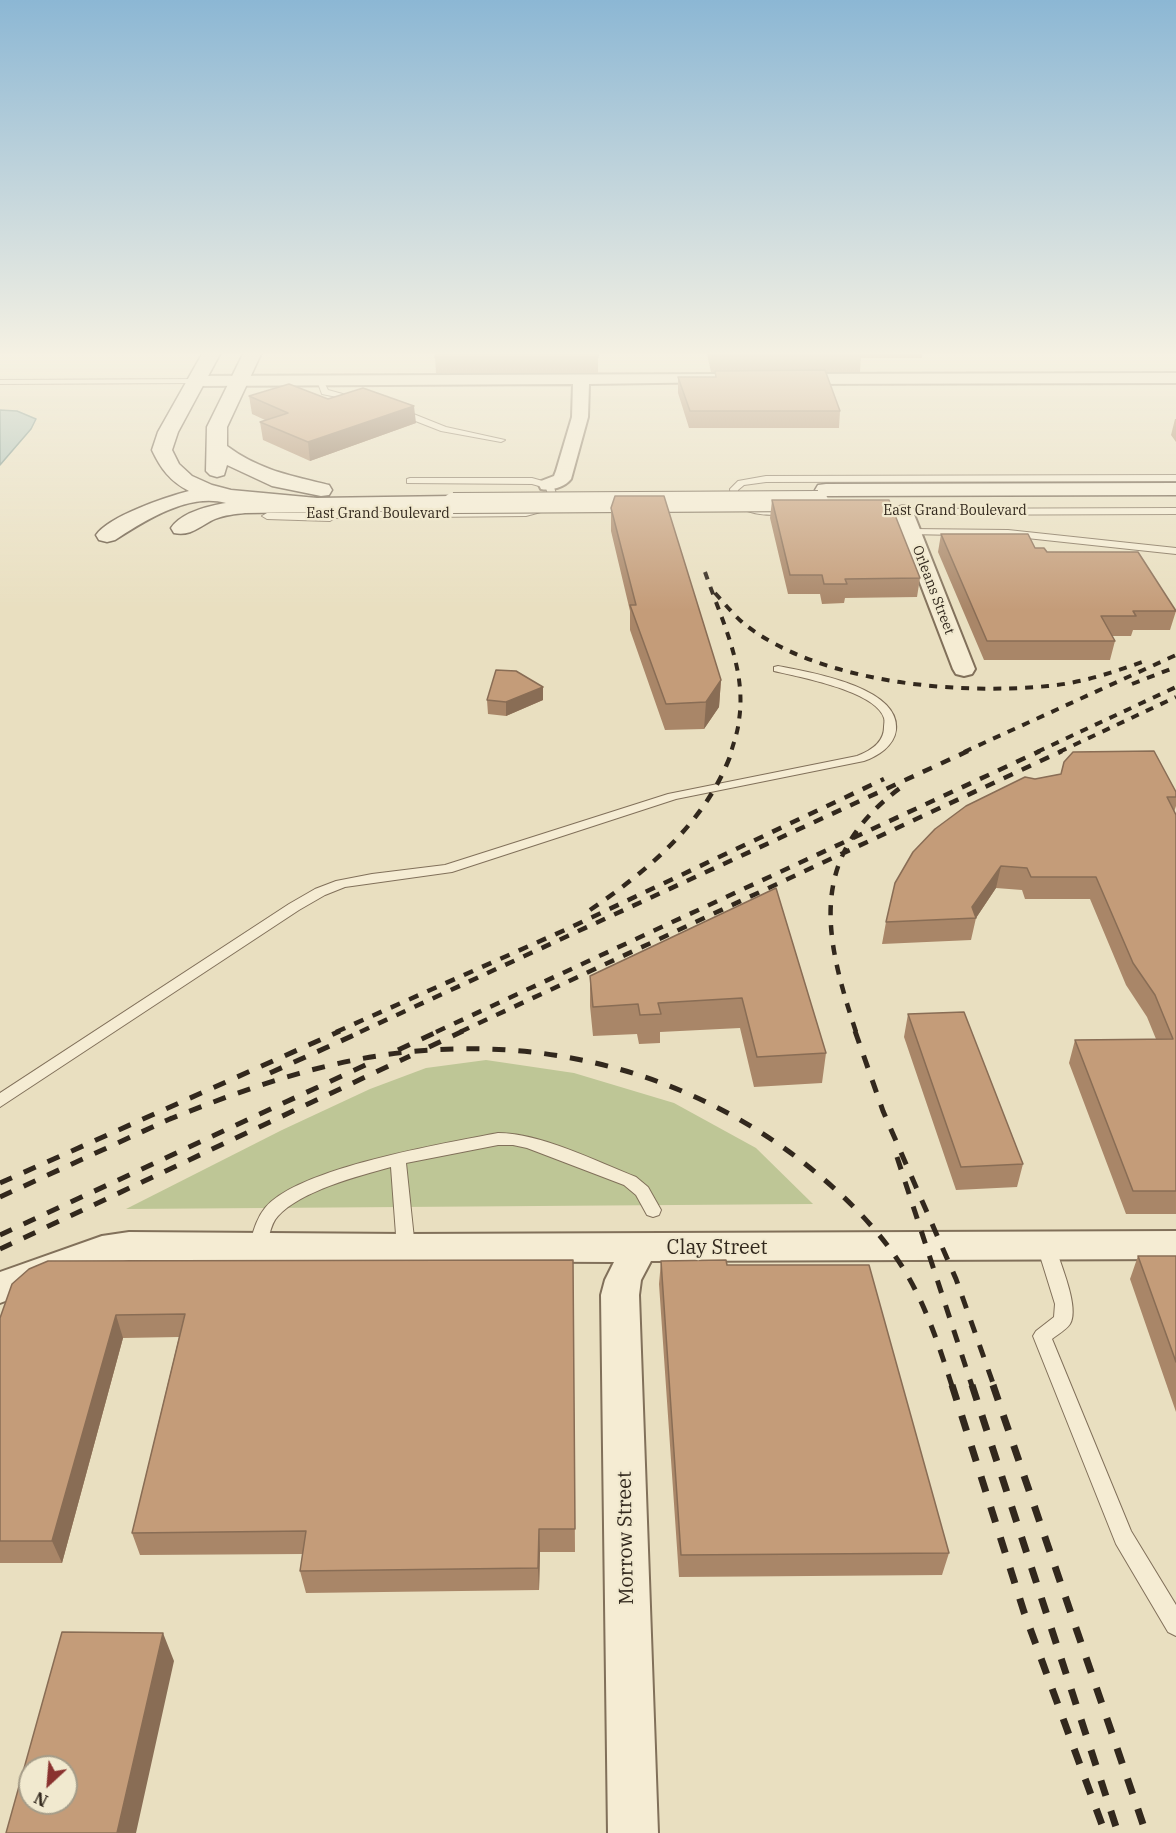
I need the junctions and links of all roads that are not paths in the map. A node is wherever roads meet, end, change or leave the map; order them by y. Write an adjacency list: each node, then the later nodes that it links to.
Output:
1 (165, 440): 9 (main road)
2 (215, 440): 4 (main road)
3 (574, 440): 7 (street)
4 (218, 449): 9 (main road); 10 (main road, East Grand Boulevard)
5 (1176, 478): 11 (lane, East Grand Boulevard)
6 (410, 481): 7 (lane, East Grand Boulevard)
7 (548, 485): 18 (lane, East Grand Boulevard)
8 (1176, 489): 11 (main road, East Grand Boulevard)
9 (210, 493): 10 (main road); 13 (main road); 13 (main road); 20 (main road)
10 (355, 494): 12 (main road, East Grand Boulevard)
11 (1153, 495): 12 (main road, East Grand Boulevard, bridge); 14 (lane, East Grand Boulevard); 15 (lane, East Grand Boulevard); 17 (lane, East Grand Boulevard)
12 (457, 498): 13 (main road, East Grand Boulevard)
13 (313, 504)
14 (1176, 511)
15 (798, 512)
16 (880, 512): 17 (lane, East Grand Boulevard)
17 (903, 512): 19 (street, Orleans Street)
18 (330, 518)
19 (911, 532): 21 (lane); 23 (street, Orleans Street)
20 (107, 535)
21 (1176, 551)
22 (778, 669): 24 (lane)
23 (964, 669)
24 (0, 1101)
25 (398, 1159): 26 (lane); 28 (lane); 30 (lane)
26 (646, 1229): 29 (street, Clay Street); 30 (street, Clay Street); 33 (street, Morrow Street)
27 (1176, 1245): 29 (street, Clay Street)
28 (258, 1246): 30 (street, Clay Street); 31 (street, Clay Street)
29 (1046, 1246): 32 (lane)
30 (406, 1248)
31 (0, 1288)
32 (1176, 1625)
33 (633, 1833)

